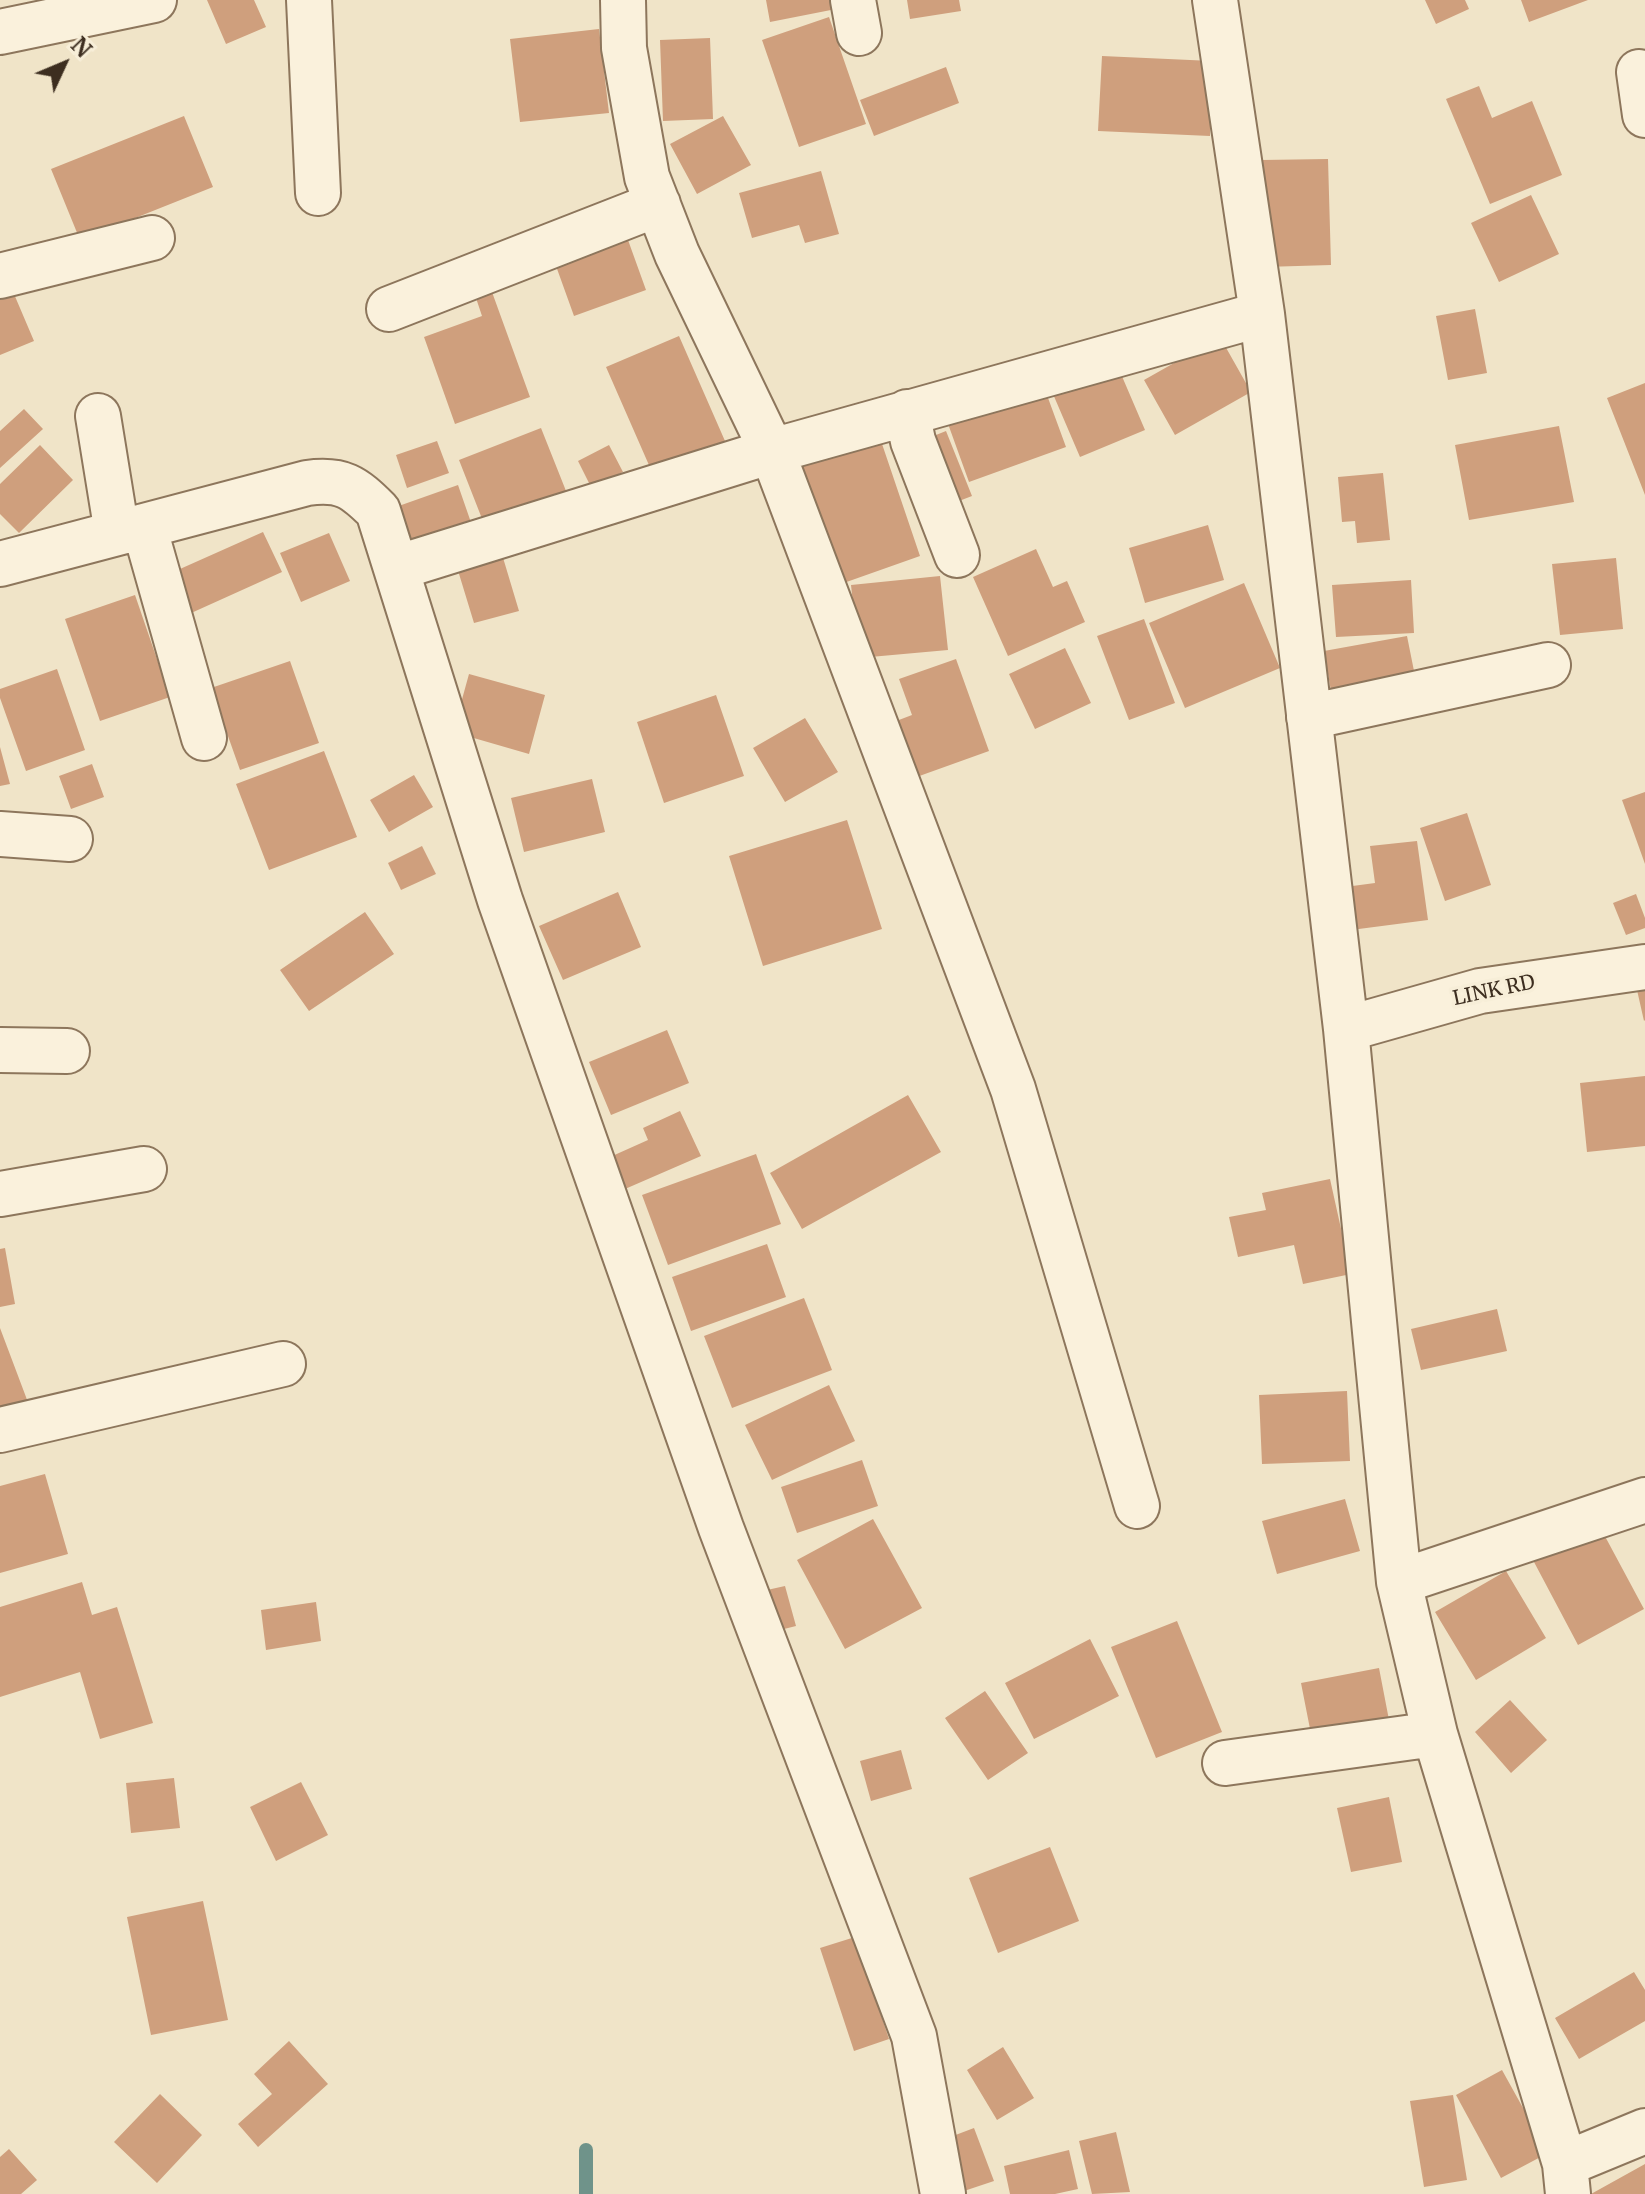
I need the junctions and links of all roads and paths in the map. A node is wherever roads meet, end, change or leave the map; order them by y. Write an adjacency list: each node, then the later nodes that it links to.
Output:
1 (154, 0): 5 (street)
2 (309, 0): 8 (street)
3 (623, 0): 9 (street)
4 (1215, 0): 13 (street)
5 (0, 32)
6 (1639, 72): 7 (street)
7 (1645, 115)
8 (318, 193)
9 (658, 204): 12 (street); 16 (street)
10 (152, 238): 11 (street)
11 (0, 276)
12 (389, 309)
13 (1262, 314): 14 (street); 22 (street)
14 (907, 412): 16 (street); 18 (street)
15 (98, 416): 17 (street)
16 (772, 451): 20 (street); 35 (street)
17 (131, 529): 19 (street); 20 (street); 23 (street)
18 (957, 555)
19 (0, 564)
20 (396, 568): 41 (street)
21 (1548, 665): 22 (street)
22 (1309, 717): 27 (street)
23 (204, 738)
24 (0, 834): 25 (street)
25 (70, 839)
26 (1645, 967): 27 (street, LINK RD)
27 (1346, 1029): 36 (street)
28 (0, 1050): 29 (street)
29 (67, 1051)
30 (144, 1169): 31 (street)
31 (0, 1194)
32 (283, 1364): 33 (street)
33 (0, 1430)
34 (1645, 1500): 36 (street)
35 (1137, 1506)
36 (1399, 1582): 37 (street)
37 (1435, 1734): 38 (street); 40 (street)
38 (1225, 1763)
39 (1645, 2131): 40 (street)
40 (1566, 2179)
41 (943, 2194)

